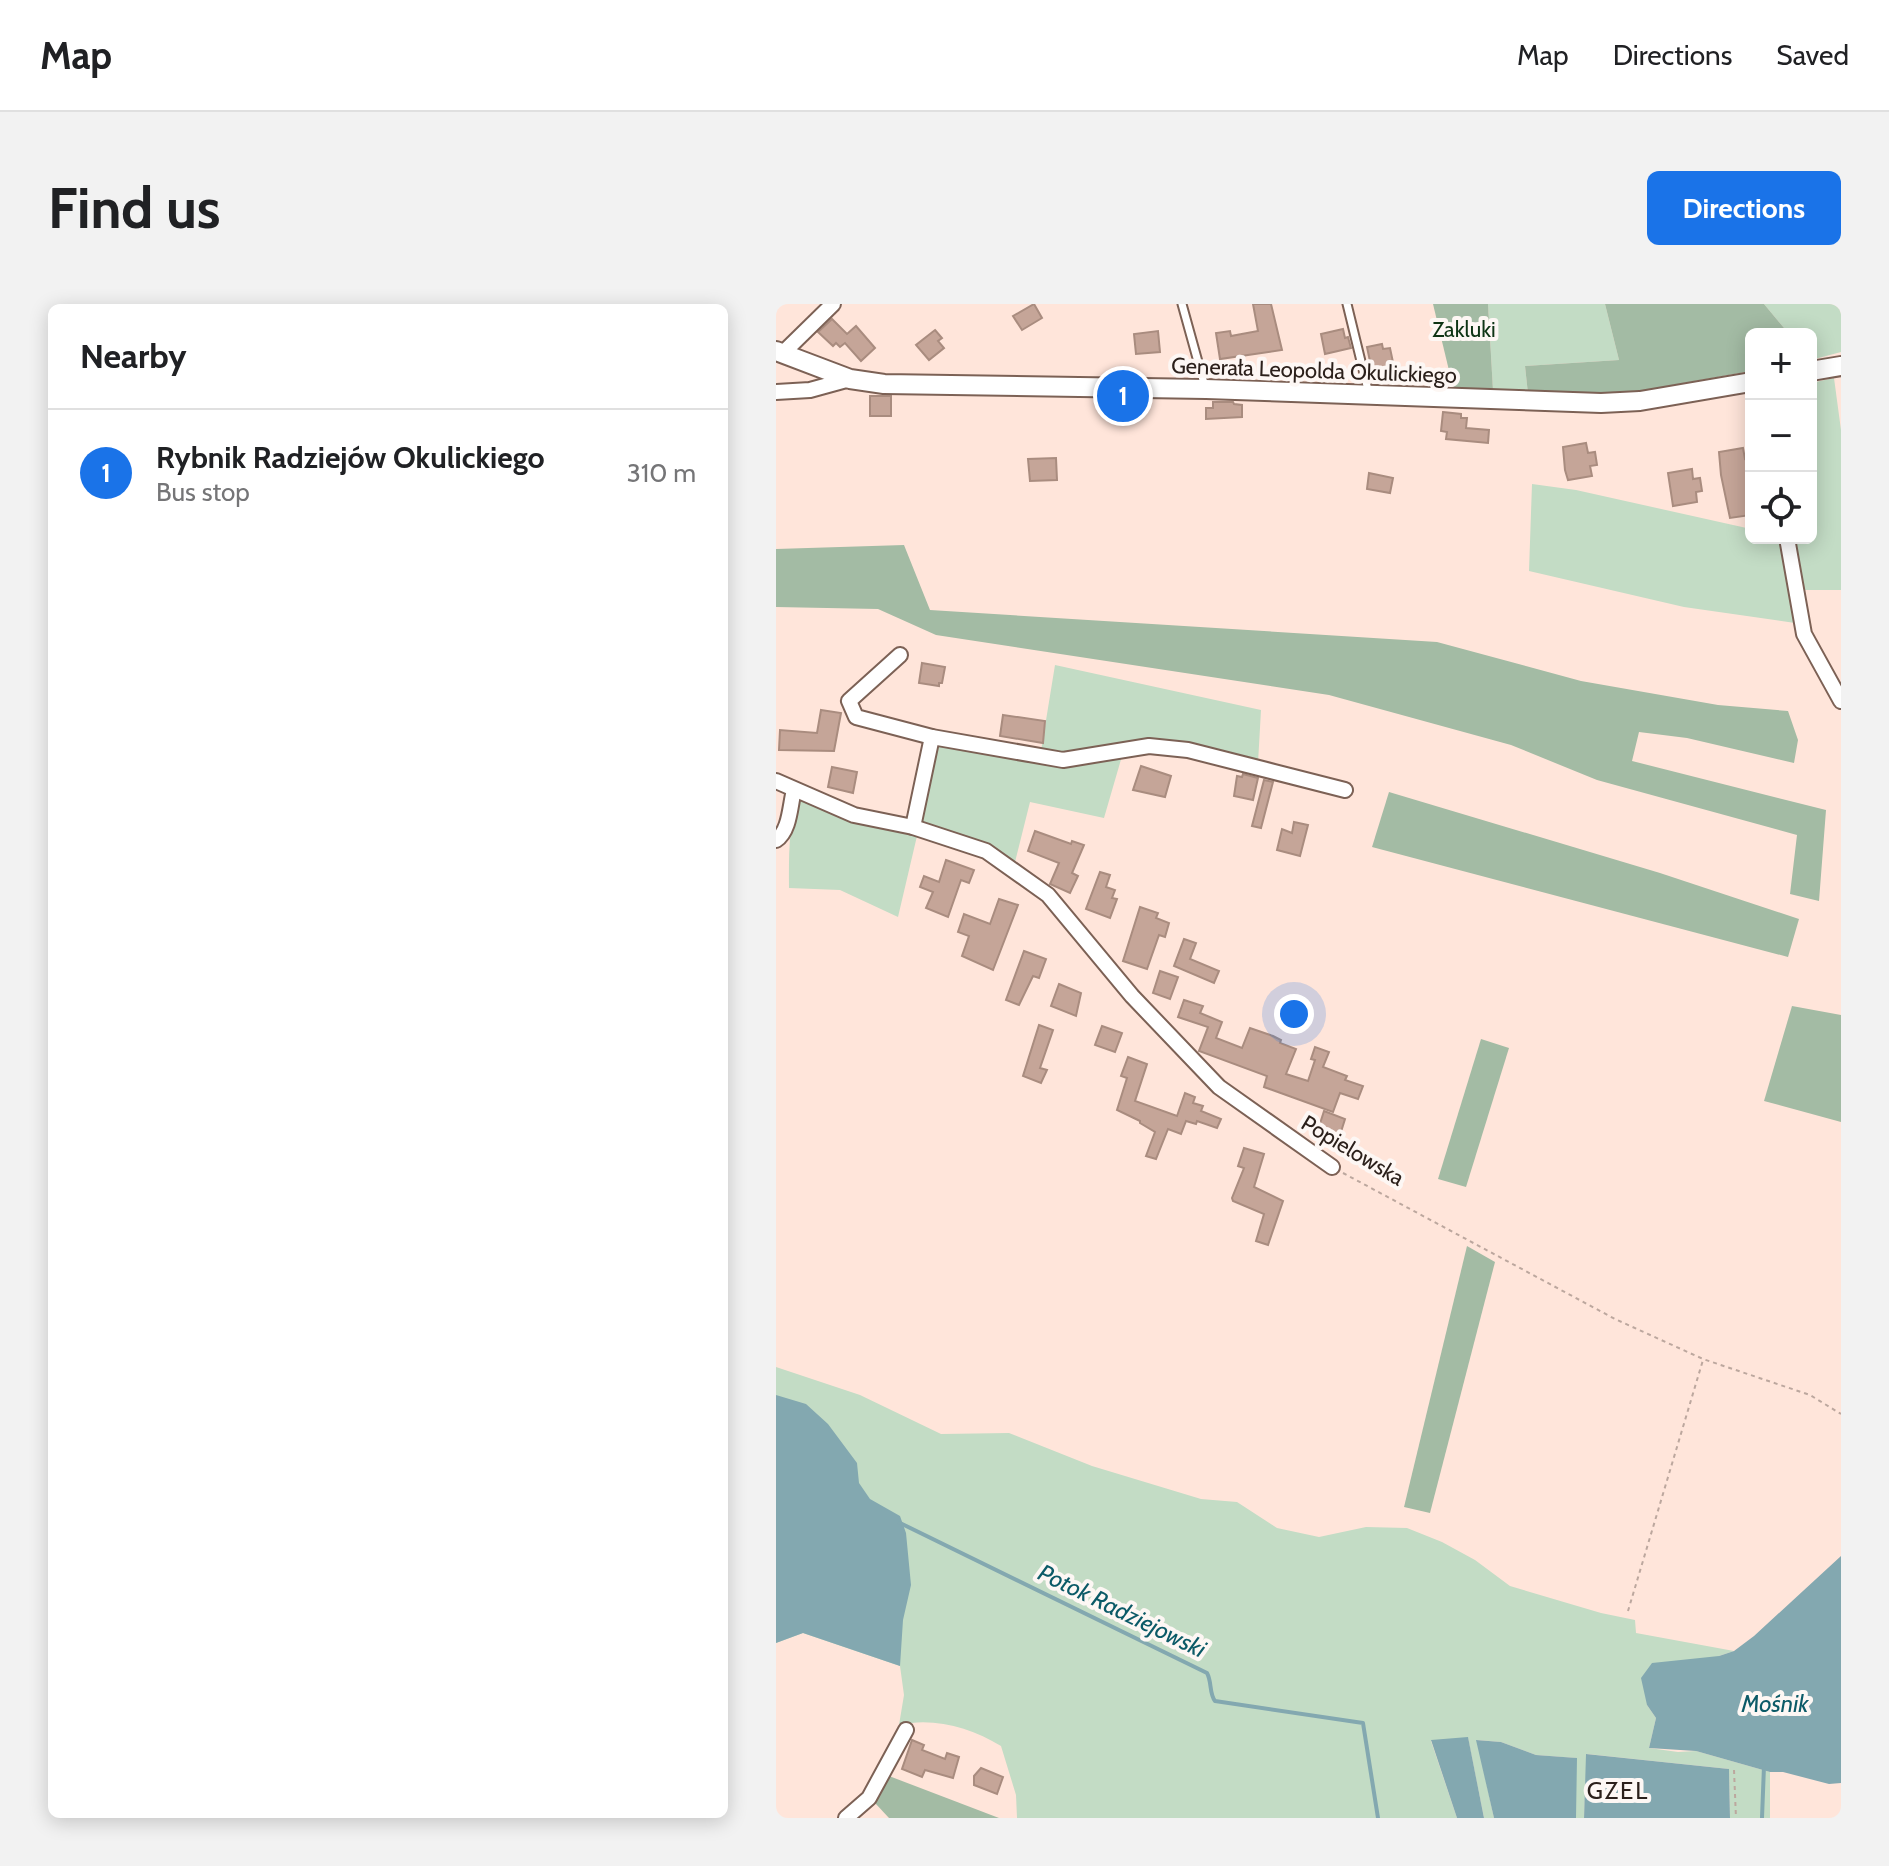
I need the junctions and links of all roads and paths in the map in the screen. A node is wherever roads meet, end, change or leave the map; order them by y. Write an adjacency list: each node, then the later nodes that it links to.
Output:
1 (833, 304): 4 (street, Generała Leopolda Okulickiego)
2 (1182, 304): 9 (lane)
3 (1347, 304): 11 (lane)
4 (779, 352): 7 (street, Generała Leopolda Okulickiego)
5 (1841, 366): 6 (street)
6 (1817, 370)
7 (850, 379): 9 (street, Generała Leopolda Okulickiego); 10 (street)
8 (1745, 383): 11 (street, Generała Leopolda Okulickiego)
9 (1206, 389): 11 (street, Generała Leopolda Okulickiego)
10 (776, 392)
11 (1369, 396)
12 (1788, 544): 14 (street)
13 (900, 655): 15 (street)
14 (1841, 701)
15 (932, 737): 18 (street); 19 (street)
16 (776, 781): 17 (street, Popielowska)
17 (794, 790): 19 (street, Popielowska); 20 (street)
18 (1345, 790)
19 (913, 827): 21 (street, Popielowska)
20 (776, 840)
21 (1332, 1167): 22 (path, Popielowska)
22 (1703, 1359): 23 (path, Popielowska); 24 (path)
23 (1841, 1414)
24 (1628, 1611)
25 (906, 1730): 27 (street)
26 (1734, 1770): 28 (path)
27 (846, 1818)
28 (1736, 1818)

